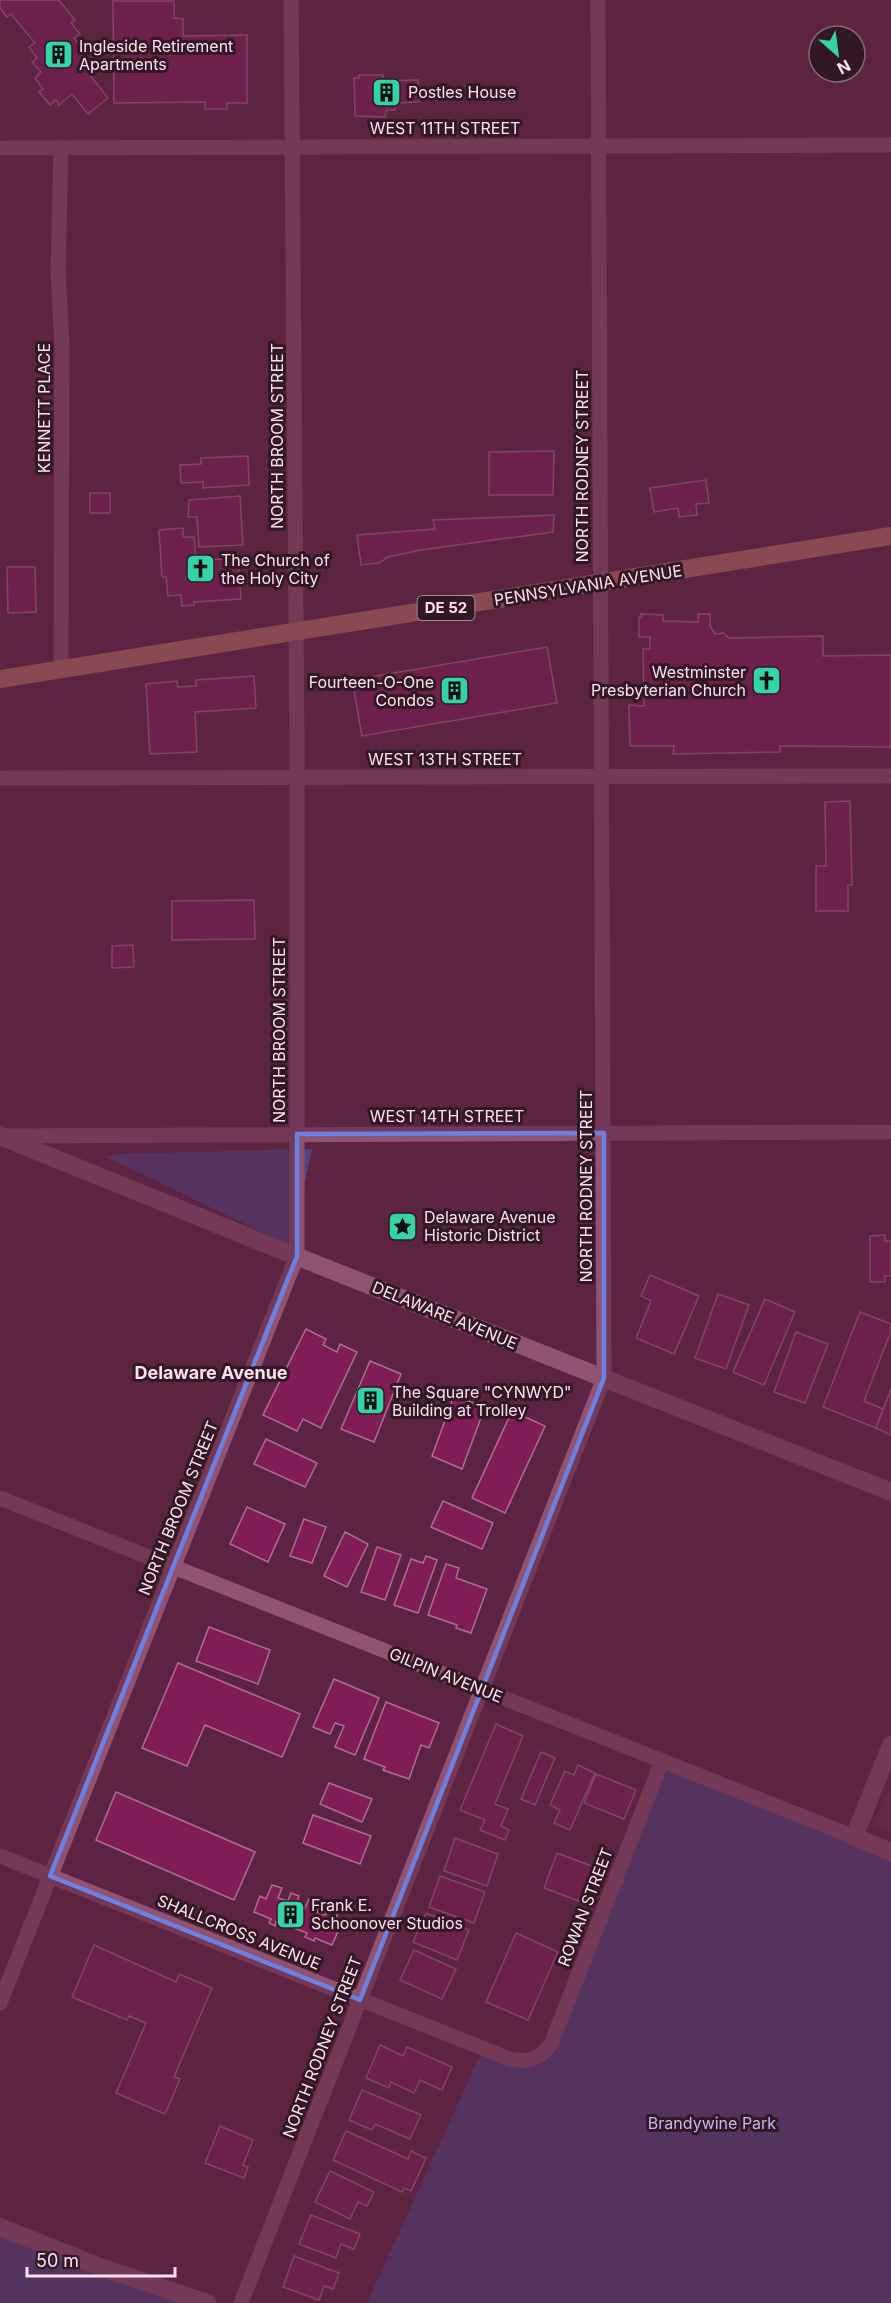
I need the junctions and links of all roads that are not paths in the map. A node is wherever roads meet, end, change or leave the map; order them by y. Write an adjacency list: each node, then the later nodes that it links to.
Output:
1 (291, 0): 5 (street, NORTH BROOM STREET)
2 (598, 0): 4 (street, NORTH RODNEY STREET)
3 (891, 145): 4 (street, WEST 11TH STREET)
4 (598, 146): 5 (street, WEST 11TH STREET); 9 (street, NORTH RODNEY STREET)
5 (292, 147): 7 (street, WEST 11TH STREET); 10 (street, NORTH BROOM STREET)
6 (0, 148): 7 (street, WEST 11TH STREET)
7 (61, 148): 11 (street, KENNETT PLACE)
8 (891, 536): 9 (main road, PENNSYLVANIA AVENUE / DE 52)
9 (601, 583): 10 (main road, PENNSYLVANIA AVENUE / DE 52); 15 (street, NORTH RODNEY STREET)
10 (296, 632): 11 (main road, PENNSYLVANIA AVENUE / DE 52); 14 (street, NORTH BROOM STREET)
11 (61, 669): 12 (main road, PENNSYLVANIA AVENUE / DE 52)
12 (0, 679)
13 (891, 776): 15 (street, WEST 13TH STREET)
14 (296, 777): 15 (street, WEST 13TH STREET); 16 (street, WEST 13TH STREET); 19 (street, NORTH BROOM STREET)
15 (602, 777): 18 (street, NORTH RODNEY STREET)
16 (0, 778)
17 (891, 1132): 18 (street, WEST 14TH STREET)
18 (604, 1133): 19 (street, WEST 14TH STREET); 22 (street, NORTH RODNEY STREET)
19 (297, 1134): 20 (street, WEST 14TH STREET); 21 (street, NORTH BROOM STREET)
20 (1, 1136): 21 (street, DELAWARE AVENUE)
21 (297, 1256): 22 (street, DELAWARE AVENUE); 27 (street, NORTH BROOM STREET)
22 (604, 1378): 23 (street, DELAWARE AVENUE); 28 (street, NORTH RODNEY STREET)
23 (872, 1485): 24 (street); 25 (street, DELAWARE AVENUE)
24 (891, 1486)
25 (891, 1492)
26 (0, 1498): 27 (street, GILPIN AVENUE)
27 (173, 1567): 28 (street, GILPIN AVENUE); 34 (street, NORTH BROOM STREET)
28 (482, 1690): 30 (street, GILPIN AVENUE); 35 (street, NORTH RODNEY STREET)
29 (891, 1745): 31 (street)
30 (662, 1761): 31 (street, GILPIN AVENUE); 37 (street, ROWAN STREET)
31 (854, 1838): 32 (street, GILPIN AVENUE)
32 (891, 1852)
33 (0, 1856): 34 (street, SHALLCROSS AVENUE)
34 (50, 1876): 35 (street, SHALLCROSS AVENUE); 36 (street, NORTH BROOM STREET)
35 (360, 2000): 37 (street, SHALLCROSS AVENUE); 40 (street, NORTH RODNEY STREET)
36 (0, 2003)
37 (534, 2059)
38 (0, 2228): 39 (street)
39 (207, 2303)
40 (241, 2303)

